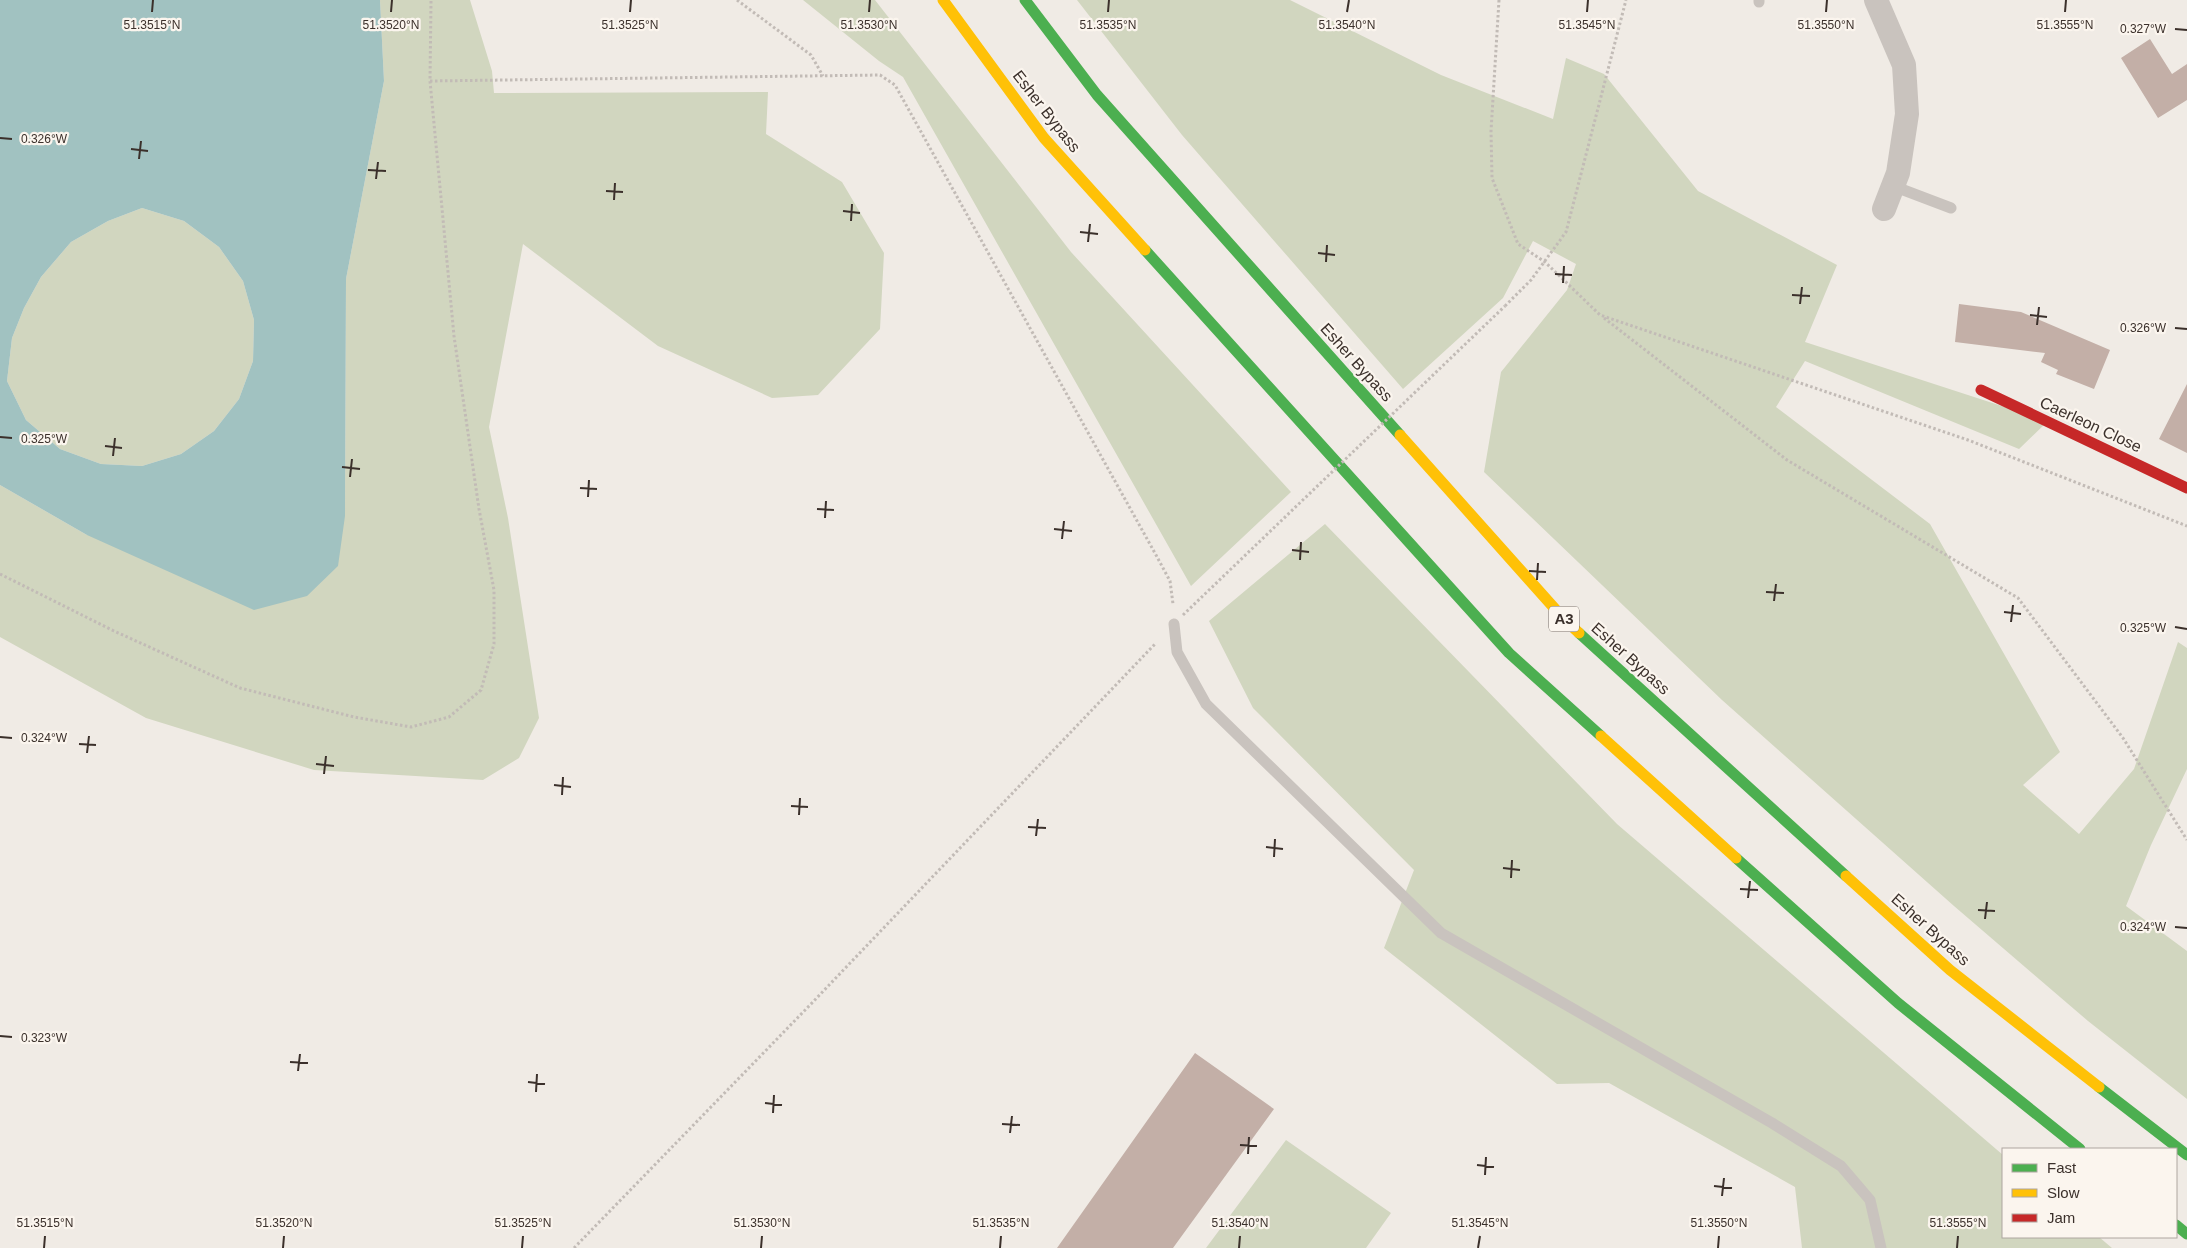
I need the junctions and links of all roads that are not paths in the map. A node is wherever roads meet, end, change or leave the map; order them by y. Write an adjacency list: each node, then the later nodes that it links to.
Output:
1 (943, 0): 10 (main road, Esher Bypass)
2 (1025, 0): 11 (main road, Esher Bypass / A3)
3 (1876, 0): 4 (street)
4 (1893, 186): 5 (lane); 6 (street)
5 (1951, 208)
6 (1884, 210)
7 (1981, 390): 8 (main road, Caerleon Close)
8 (2187, 488)
9 (1174, 624): 14 (lane)
10 (2079, 1148)
11 (2187, 1155)
12 (2177, 1226): 13 (main road)
13 (2187, 1234)
14 (1881, 1248)

